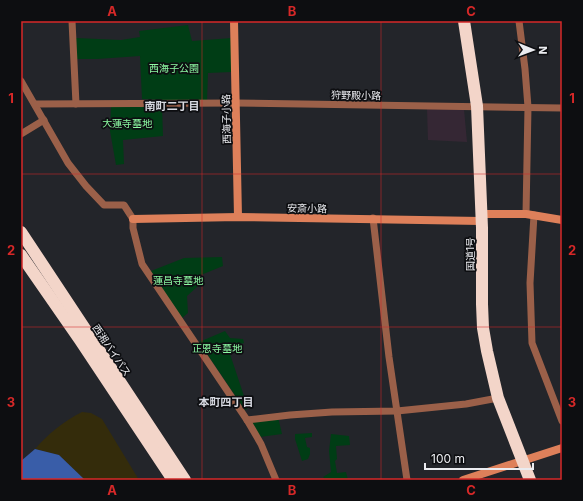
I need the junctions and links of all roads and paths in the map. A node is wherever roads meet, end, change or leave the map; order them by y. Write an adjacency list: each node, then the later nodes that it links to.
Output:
1 (72, 21): 7 (street)
2 (234, 21): 8 (street, 西海子小路)
3 (464, 21): 9 (highway, 国道1号)
4 (519, 21): 10 (street)
5 (21, 81): 6 (street)
6 (35, 104): 7 (street, 狩野殿小路); 12 (street)
7 (76, 104): 8 (street, 狩野殿小路)
8 (235, 104): 9 (street, 狩野殿小路); 15 (street, 西海子小路)
9 (477, 106): 10 (street, 狩野殿小路); 16 (highway, 国道1号)
10 (528, 107): 11 (street, 狩野殿小路); 14 (street)
11 (562, 108)
12 (44, 120): 13 (street); 18 (street)
13 (21, 134)
14 (530, 215): 16 (street, 安斎小路); 19 (street, 安斎小路); 26 (street)
15 (238, 217): 17 (street, 安斎小路); 18 (street, 安斎小路)
16 (481, 217): 17 (street, 安斎小路); 23 (highway, 国道1号)
17 (373, 218): 24 (street)
18 (133, 219): 25 (street)
19 (562, 220)
20 (21, 232): 22 (highway, 西湘バイパス)
21 (22, 257): 22 (highway, 西湘バイパス)
22 (84, 337): 29 (highway, 西湘バイパス); 30 (highway, 西湘バイパス)
23 (498, 398): 24 (street); 28 (highway, 国道1号)
24 (396, 411): 25 (street); 32 (street)
25 (247, 420): 31 (street)
26 (562, 420)
27 (562, 448): 28 (street)
28 (522, 461): 33 (street); 34 (highway, 国道1号)
29 (173, 480)
30 (185, 480)
31 (276, 480)
32 (407, 480)
33 (463, 480)
34 (530, 480)

